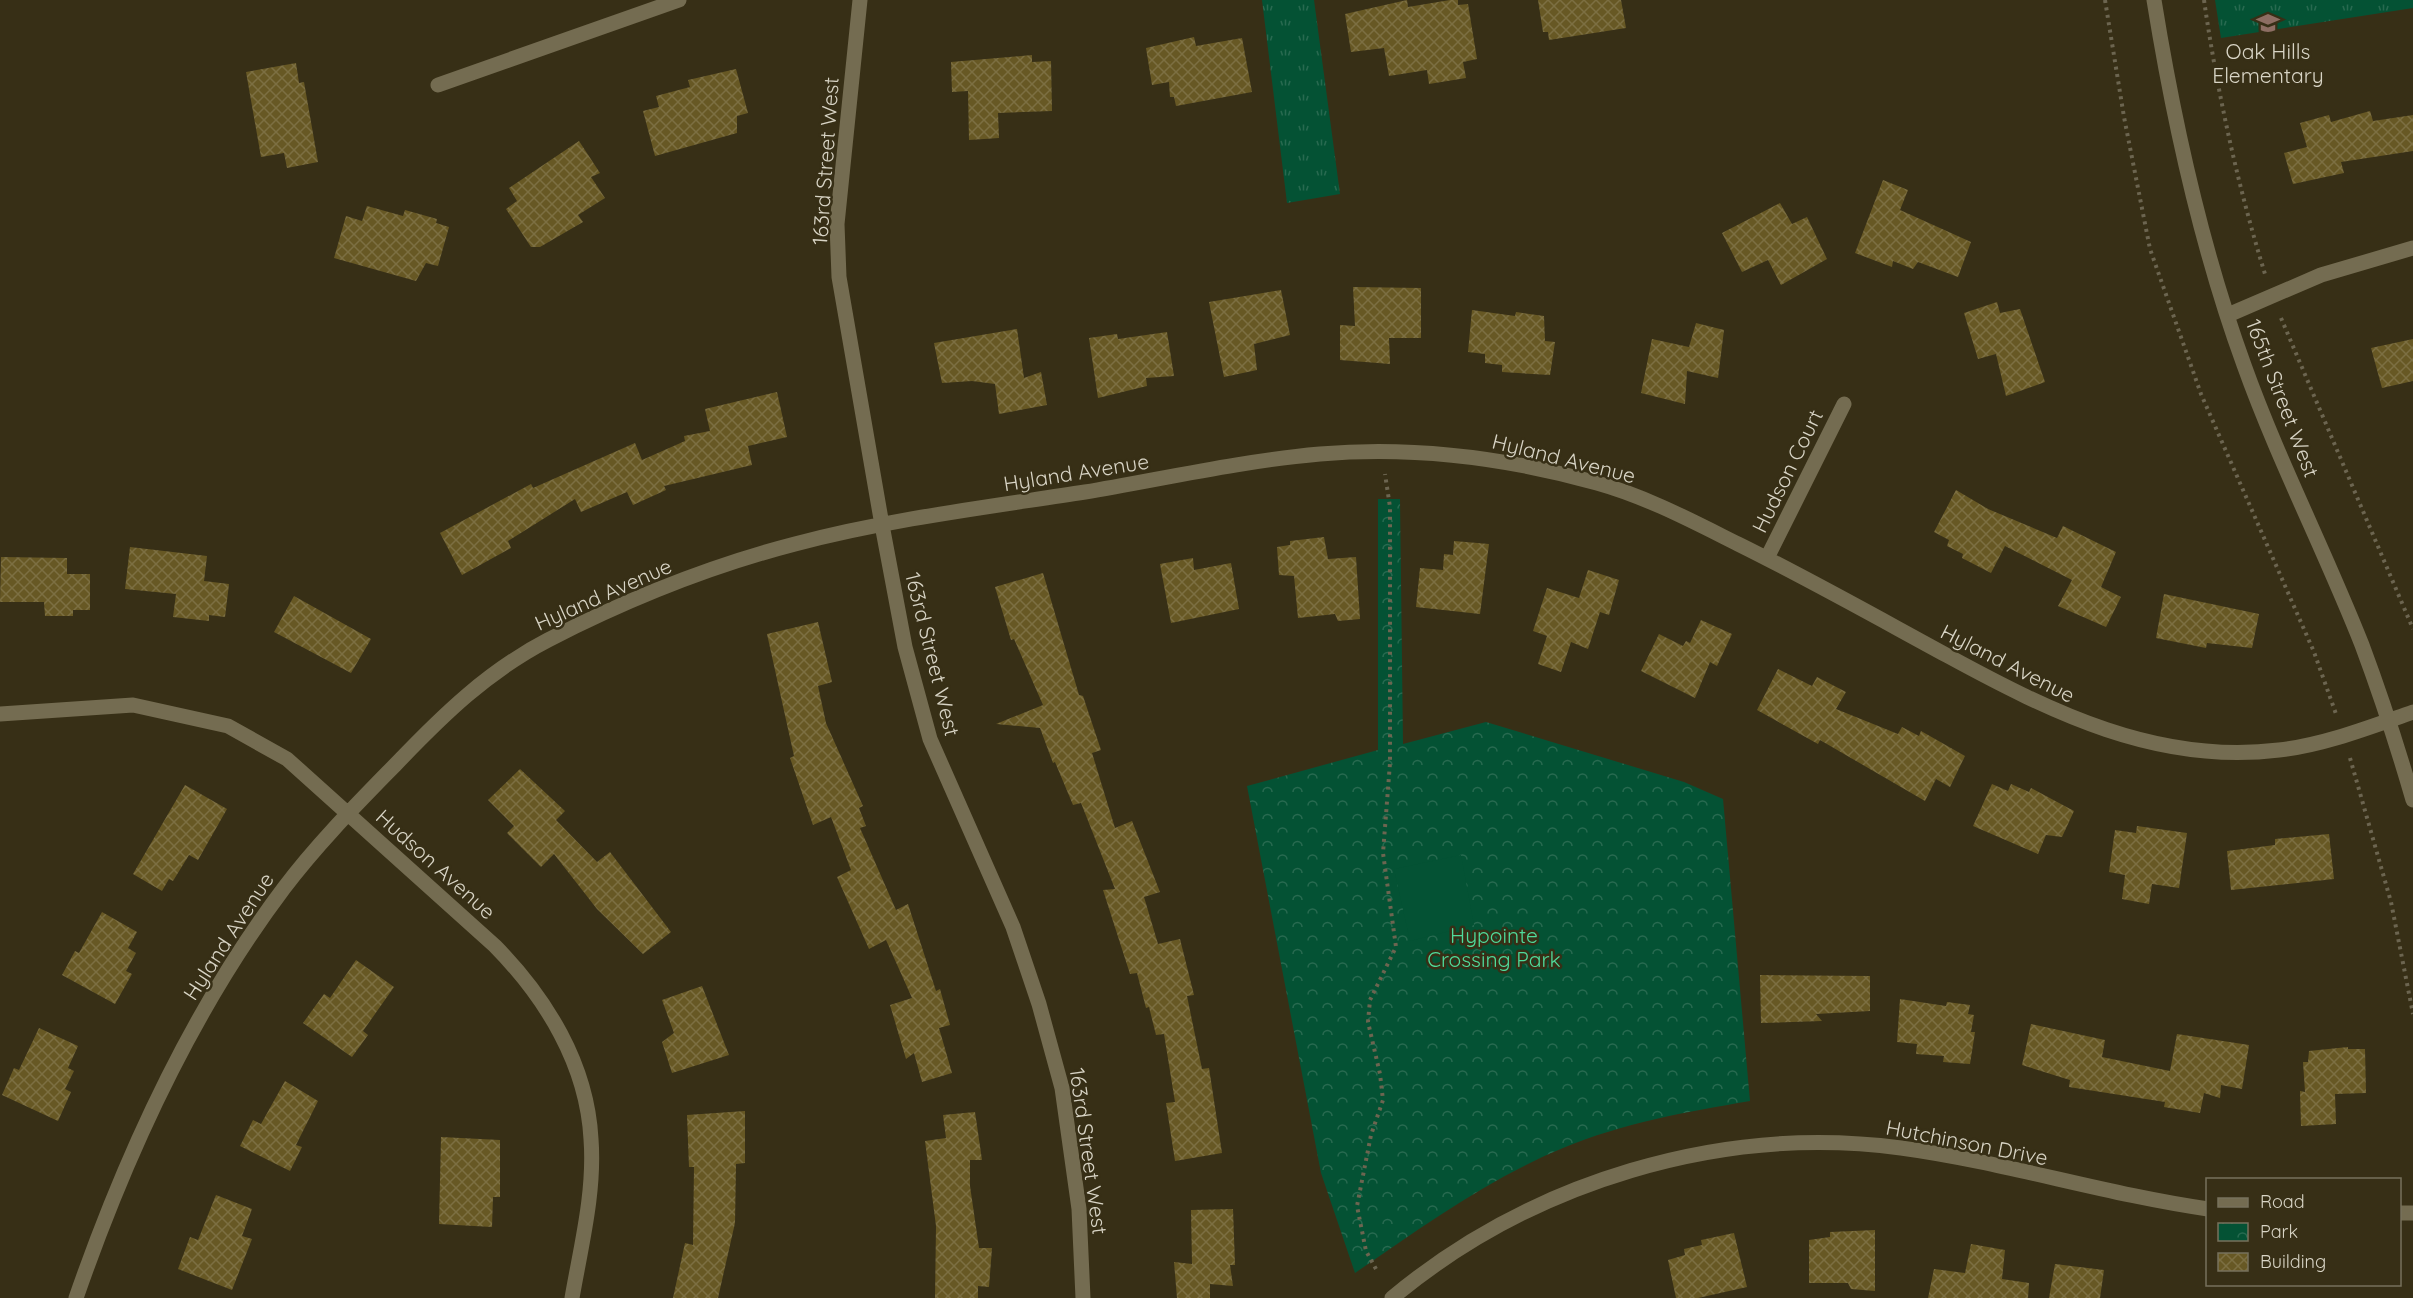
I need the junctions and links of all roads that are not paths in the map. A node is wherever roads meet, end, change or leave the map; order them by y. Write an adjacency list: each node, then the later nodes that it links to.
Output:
1 (679, 0): 4 (street)
2 (860, 0): 8 (street, 163rd Street West)
3 (2154, 0): 6 (street, 165th Street West)
4 (438, 86)
5 (2413, 248): 6 (street)
6 (2228, 315): 12 (street, 165th Street West)
7 (1844, 404): 9 (street, Hudson Court)
8 (882, 525): 9 (street, Hyland Avenue); 14 (street, Hyland Avenue); 18 (street, 163rd Street West)
9 (1767, 558): 12 (street, Hyland Avenue)
10 (2413, 712): 12 (street, Hyland Avenue)
11 (0, 714): 14 (street, Hudson Avenue)
12 (2390, 720): 13 (street, 165th Street West)
13 (2413, 800)
14 (347, 813): 16 (street, Hyland Avenue); 17 (street, Hudson Avenue)
15 (2206, 1209): 19 (street, Hutchinson Drive)
16 (75, 1298)
17 (572, 1298)
18 (1083, 1298)
19 (1392, 1298)

